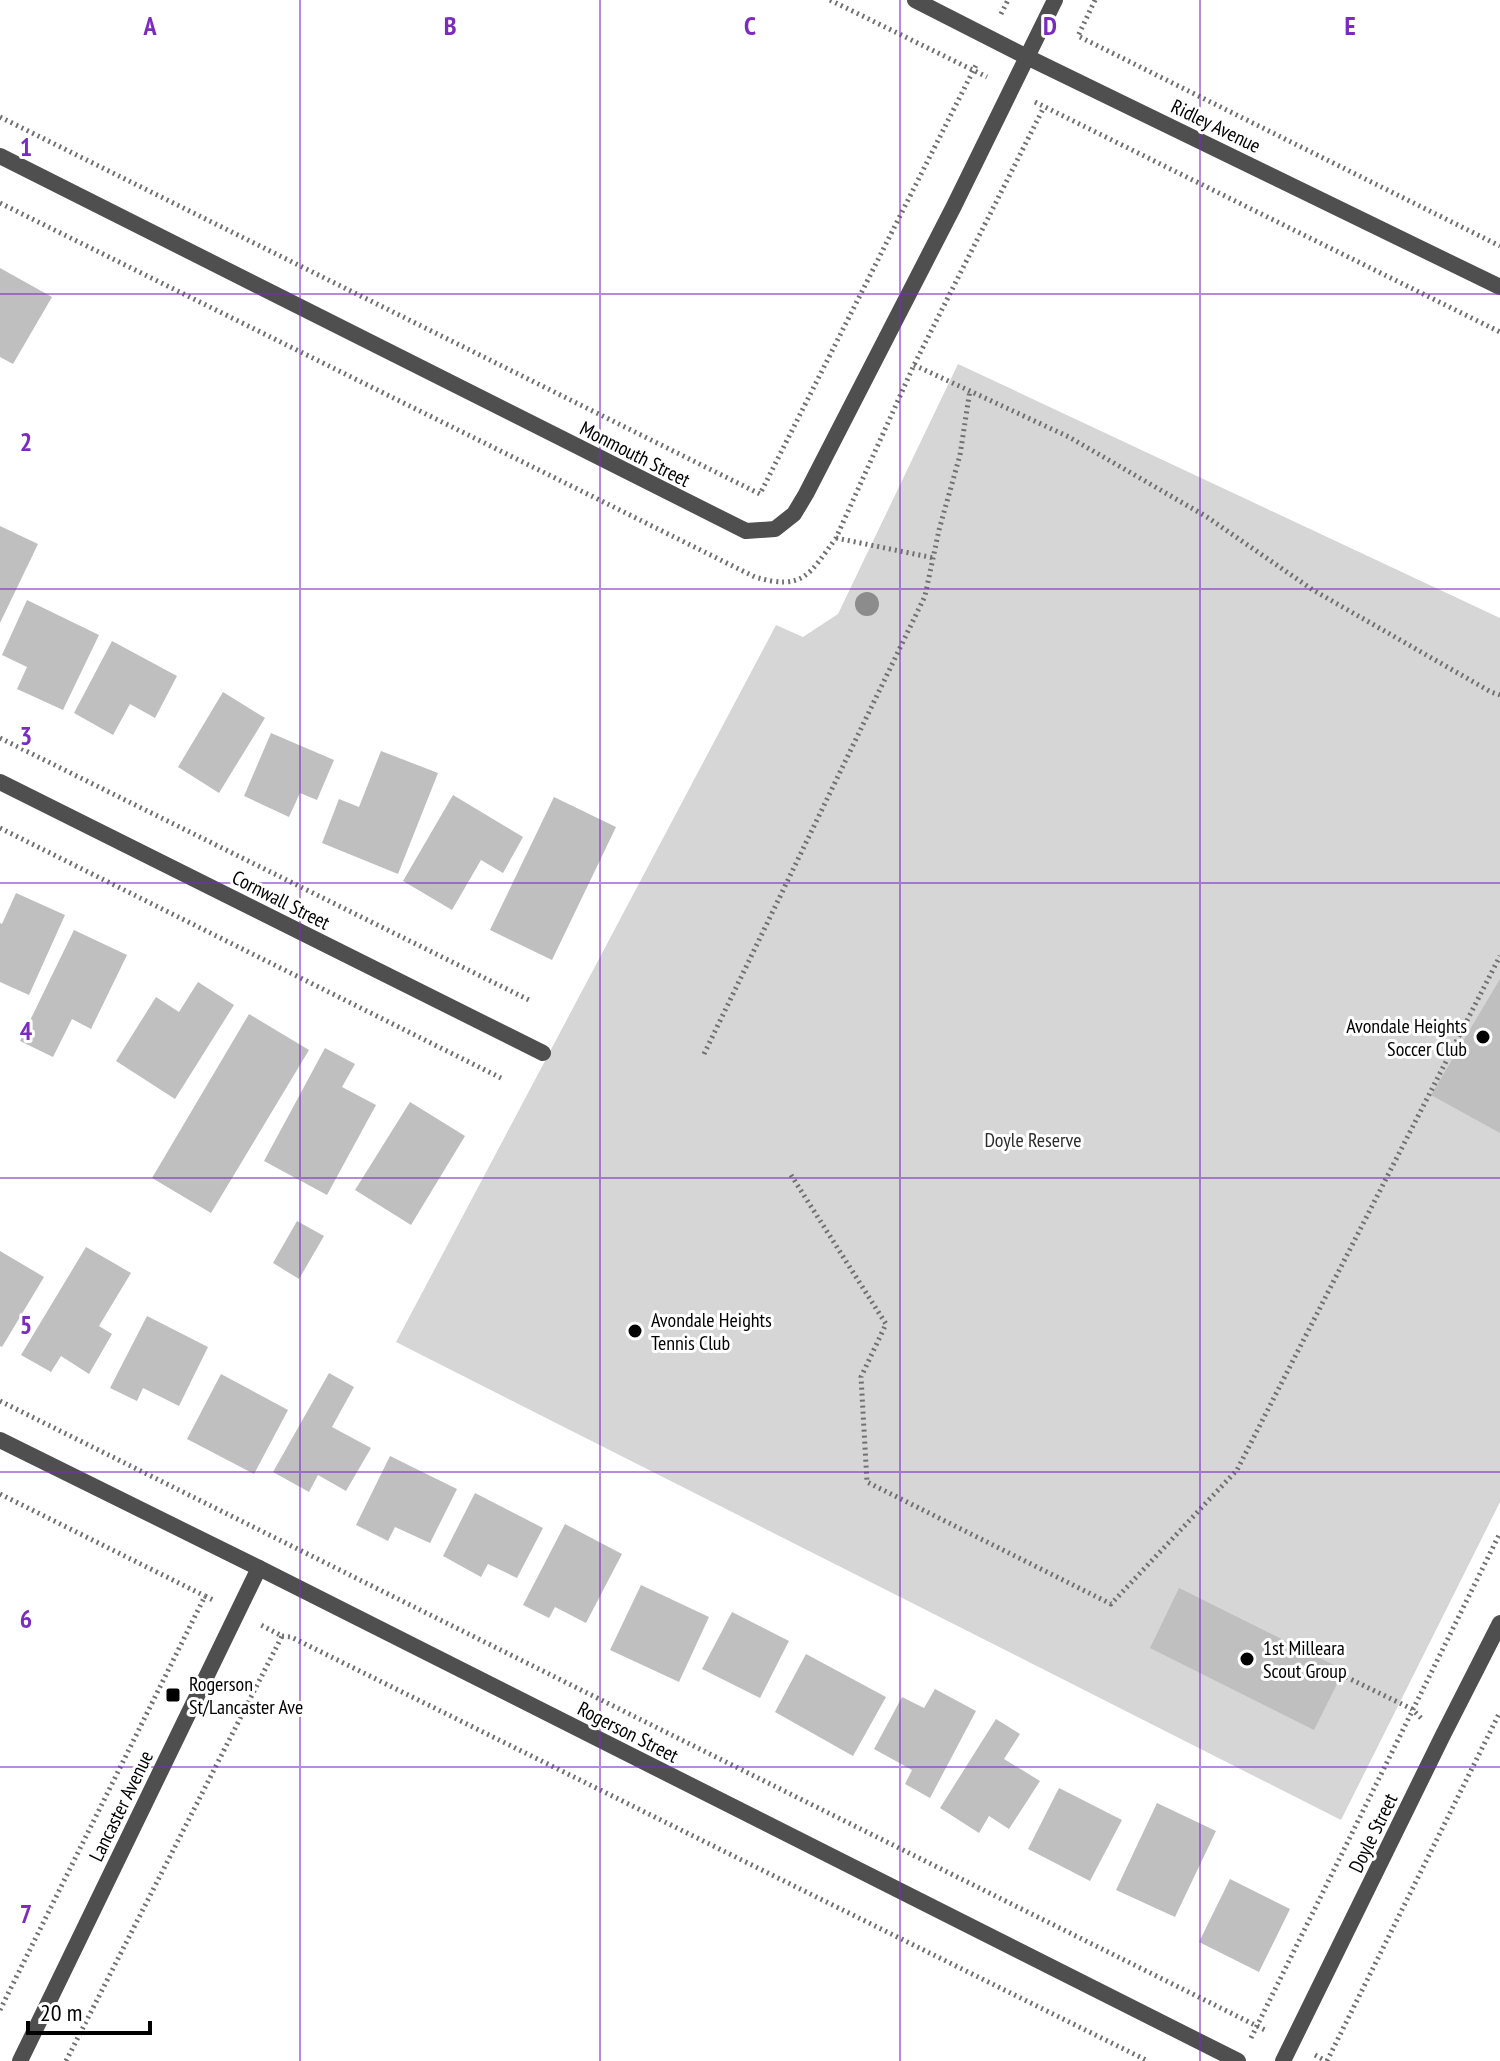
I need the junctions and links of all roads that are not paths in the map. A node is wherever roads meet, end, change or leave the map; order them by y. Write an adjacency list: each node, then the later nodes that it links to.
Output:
1 (915, 0): 3 (street, Ridley Avenue)
2 (1055, 0): 3 (street, Monmouth Street)
3 (1027, 57): 4 (street, Monmouth Street); 5 (street, Ridley Avenue)
4 (0, 156)
5 (1500, 287)
6 (0, 782): 7 (street, Cornwall Street)
7 (543, 1053)
8 (0, 1440): 9 (street, Rogerson Street)
9 (259, 1568): 11 (street, Rogerson Street); 12 (street, Lancaster Avenue)
10 (1500, 1623): 13 (street, Doyle Street)
11 (1241, 2055)
12 (20, 2061)
13 (1283, 2061)

